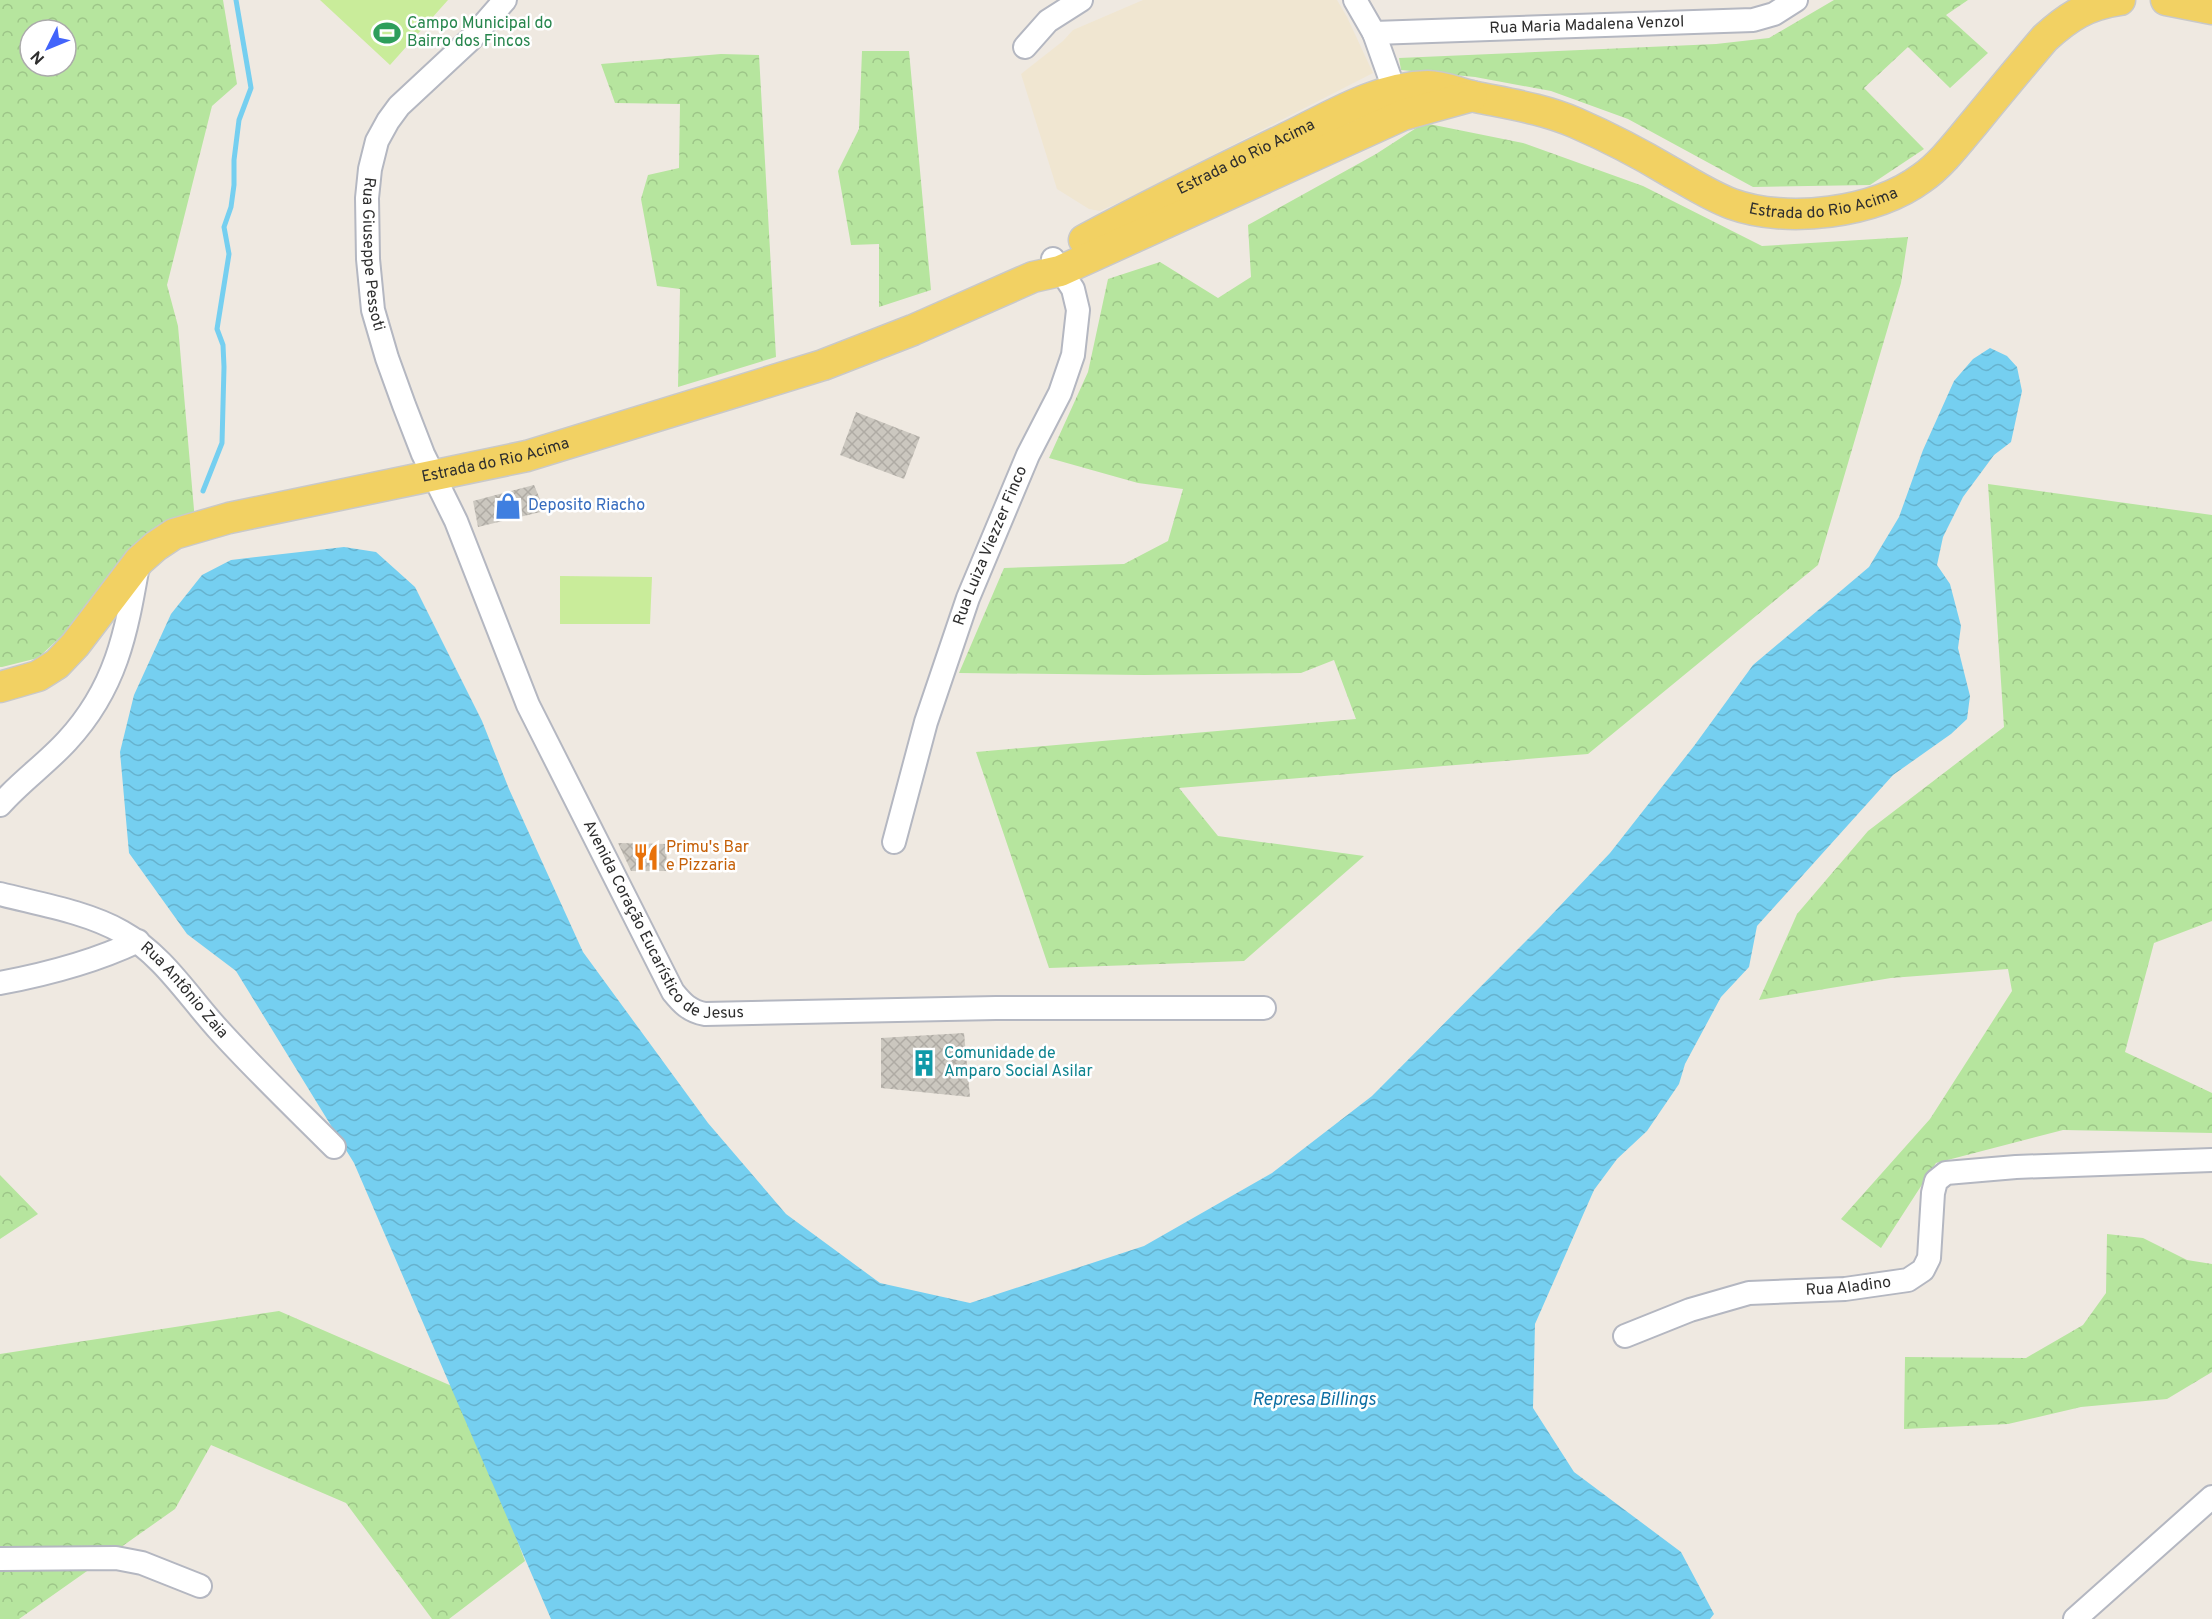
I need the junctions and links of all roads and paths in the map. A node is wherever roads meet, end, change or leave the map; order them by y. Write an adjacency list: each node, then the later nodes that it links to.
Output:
1 (505, 0): 12 (street, Rua Giuseppe Pessoti)
2 (1081, 0): 9 (street)
3 (1355, 0): 8 (street)
4 (1796, 0): 8 (street, Rua Maria Madalena Venzol)
5 (2120, 0): 10 (main road, Estrada do Rio Acima)
6 (2166, 0): 7 (main road)
7 (2212, 9)
8 (1374, 33): 10 (street)
9 (1025, 47)
10 (1399, 102): 11 (main road, Estrada do Rio Acima)
11 (1049, 269): 12 (main road, Estrada do Rio Acima); 16 (street, Rua Luiza Viezzer Finco)
12 (434, 477): 13 (main road, Estrada do Rio Acima); 20 (street, Avenida Coração Eucarístico de Jesus)
13 (139, 561): 14 (main road, Estrada do Rio Acima); 15 (street)
14 (0, 687)
15 (0, 805)
16 (894, 842)
17 (0, 894): 18 (street, Rua Antônio Zaia)
18 (138, 941): 19 (street); 21 (street, Rua Antônio Zaia)
19 (0, 983)
20 (1264, 1008)
21 (334, 1147)
22 (2212, 1160): 23 (street, Rua Aladino)
23 (1625, 1336)
24 (2212, 1497): 27 (street)
25 (0, 1559): 26 (street)
26 (200, 1586)
27 (2075, 1619)

